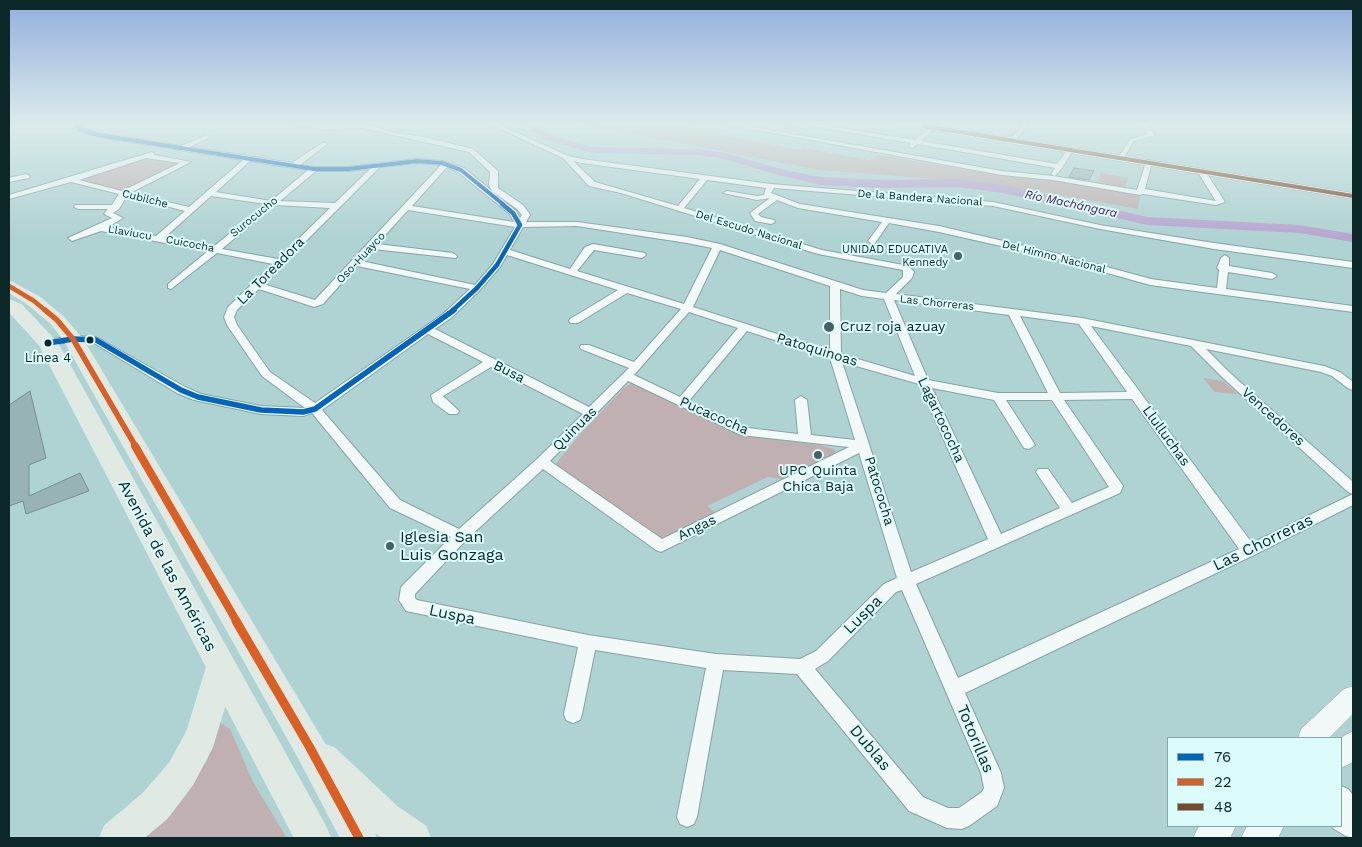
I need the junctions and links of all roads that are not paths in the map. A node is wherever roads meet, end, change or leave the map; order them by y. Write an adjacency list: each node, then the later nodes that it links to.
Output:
1 (1149, 162): 28 (street)
2 (124, 163): 26 (street, Cubilche)
3 (187, 163): 29 (street)
4 (244, 163): 30 (street, Cuicocha)
5 (271, 163): 17 (street)
6 (298, 163): 17 (street)
7 (400, 163): 18 (street)
8 (435, 163): 16 (street)
9 (483, 163): 44 (street)
10 (571, 163): 40 (street, Del Escudo Nacional)
11 (599, 163): 23 (street, De la Bandera Nacional)
12 (938, 163): 24 (street)
13 (1034, 163): 19 (street)
14 (1063, 163): 19 (street)
15 (1152, 163): 21 (main road)
16 (446, 164): 39 (street, Oso-Huayco); 44 (street)
17 (293, 166): 20 (street)
18 (377, 166): 20 (street); 36 (street, La Toreadora)
19 (1060, 167): 24 (street)
20 (314, 169): 35 (street, Surocucho)
21 (1202, 171): 28 (street); 32 (main road)
22 (26, 176): 25 (street)
23 (705, 177): 27 (street, De la Bandera Nacional); 40 (street)
24 (1052, 178): 28 (street)
25 (9, 180)
26 (71, 180): 29 (street, Cubilche); 33 (street, Cubilche)
27 (771, 186): 34 (street); 58 (street, De la Bandera Nacional)
28 (1140, 191)
29 (123, 193): 38 (street, Llaviucu); 41 (street, Cubilche)
30 (210, 193): 35 (street); 41 (street, Cuicocha)
31 (727, 193): 34 (street, Del Himno Nacional)
32 (1353, 196)
33 (9, 197)
34 (772, 198): 42 (street, Del Himno Nacional); 43 (street)
35 (271, 203): 36 (street); 51 (street, Surocucho)
36 (338, 206): 56 (street, La Toreadora)
37 (78, 207): 38 (street)
38 (116, 207): 45 (street, Llaviucu)
39 (408, 208): 44 (street, Las Chorreras); 49 (street, Oso-Huayco)
40 (679, 209): 69 (street, Del Escudo Nacional)
41 (190, 210): 47 (street, Cuicocha)
42 (887, 221): 48 (street); 68 (street, Del Himno Nacional)
43 (771, 222)
44 (520, 225): 50 (street, Las Chorreras); 52 (street)
45 (100, 228): 46 (street, Llaviucu); 47 (street, Llaviucu)
46 (72, 238)
47 (159, 238): 51 (street, Cuicocha)
48 (872, 241)
49 (372, 246): 54 (street); 57 (street, Oso-Huayco)
50 (717, 246): 63 (street, Las Chorreras); 71 (street, Quinuas)
51 (214, 249): 56 (street, Cuicocha); 65 (street, Surocucho)
52 (506, 252): 60 (street, Patoquinoas); 66 (street)
53 (642, 255): 60 (street)
54 (453, 256)
55 (1225, 258): 59 (street)
56 (279, 262): 62 (street, La Toreadora)
57 (356, 262): 62 (street, Oso-Huayco); 66 (street)
58 (1353, 265)
59 (1222, 268): 61 (street); 68 (street)
60 (572, 272): 67 (street, Patoquinoas)
61 (1272, 276)
62 (257, 284): 91 (street, La Toreadora)
63 (835, 285): 69 (street, Las Chorreras); 81 (street, Patococha)
64 (9, 286): 78 (main road, Avenida de las Américas)
65 (172, 286)
66 (477, 288): 77 (street)
67 (626, 289): 71 (street, Patoquinoas); 75 (street)
68 (1221, 292): 72 (street, Del Himno Nacional)
69 (888, 298): 73 (street, Las Chorreras); 84 (street, Lagartococha)
70 (9, 304): 78 (main road, Avenida de las Américas)
71 (686, 308): 76 (street, Patoquinoas); 83 (street, Quinuas)
72 (1353, 309)
73 (1012, 311): 74 (street, Las Chorreras); 86 (street, Luspa)
74 (1082, 321): 79 (street, Las Chorreras); 87 (street, Llulluchas)
75 (574, 322)
76 (745, 327): 81 (street, Patoquinoas); 90 (street)
77 (428, 330): 82 (street, Busa); 91 (street)
78 (60, 341): 91 (street); 109 (main road, Avenida de las Américas); 116 (main road, Avenida de las Américas)
79 (1195, 344): 85 (street, Las Chorreras); 99 (street, Vencedores)
80 (585, 347): 83 (street, Pucacocha)
81 (836, 356): 84 (street, Patoquinoas); 96 (street, Patococha)
82 (490, 362): 92 (street); 93 (street, Busa)
83 (632, 372): 90 (street, Pucacocha); 93 (street, Quinuas)
84 (923, 382): 88 (street, Patoquinoas); 103 (street, Lagartococha)
85 (1353, 387)
86 (1054, 395): 87 (street, Patoquinoas); 88 (street, Patoquinoas); 101 (street, Luspa)
87 (1136, 395): 104 (street, Llulluchas)
88 (998, 397): 95 (street)
89 (801, 400): 94 (street)
90 (682, 402): 94 (street, Pucacocha)
91 (316, 409): 102 (street, La Toreadora)
92 (453, 412)
93 (591, 413): 97 (street, Quinuas)
94 (805, 440): 96 (street, Pucacocha)
95 (1029, 445)
96 (864, 446): 97 (street, Angas); 105 (street, Patococha)
97 (542, 462): 102 (street, Quinuas)
98 (1043, 472): 101 (street)
99 (1353, 489)
100 (1353, 498): 104 (street, Las Chorreras)
101 (1069, 510): 103 (street, Luspa)
102 (461, 536): 106 (street, Quinuas)
103 (996, 540): 105 (street, Luspa)
104 (1249, 551): 111 (street, Las Chorreras)
105 (906, 580): 110 (street, Luspa); 111 (street, Patococha)
106 (407, 592): 107 (street, Luspa)
107 (588, 642): 108 (street, Luspa); 113 (street)
108 (716, 662): 110 (street, Luspa); 120 (street)
109 (221, 667): 126 (main road); 127 (main road, Avenida de las Américas)
110 (802, 667): 121 (street, Dublas)
111 (954, 689): 121 (street, Totorillas)
112 (1353, 697): 114 (main road)
113 (573, 714)
114 (1312, 737)
115 (1353, 744): 117 (main road)
116 (309, 746): 128 (main road, Avenida de las Américas); 129 (main road)
117 (1342, 754)
118 (1342, 797): 119 (street)
119 (1353, 812)
120 (687, 817)
121 (947, 818)
122 (1342, 823): 125 (street)
123 (1220, 827): 130 (main road)
124 (1268, 827): 131 (main road)
125 (1353, 829)
126 (117, 838)
127 (313, 838)
128 (359, 838)
129 (412, 838)
130 (1208, 838)
131 (1256, 838)

